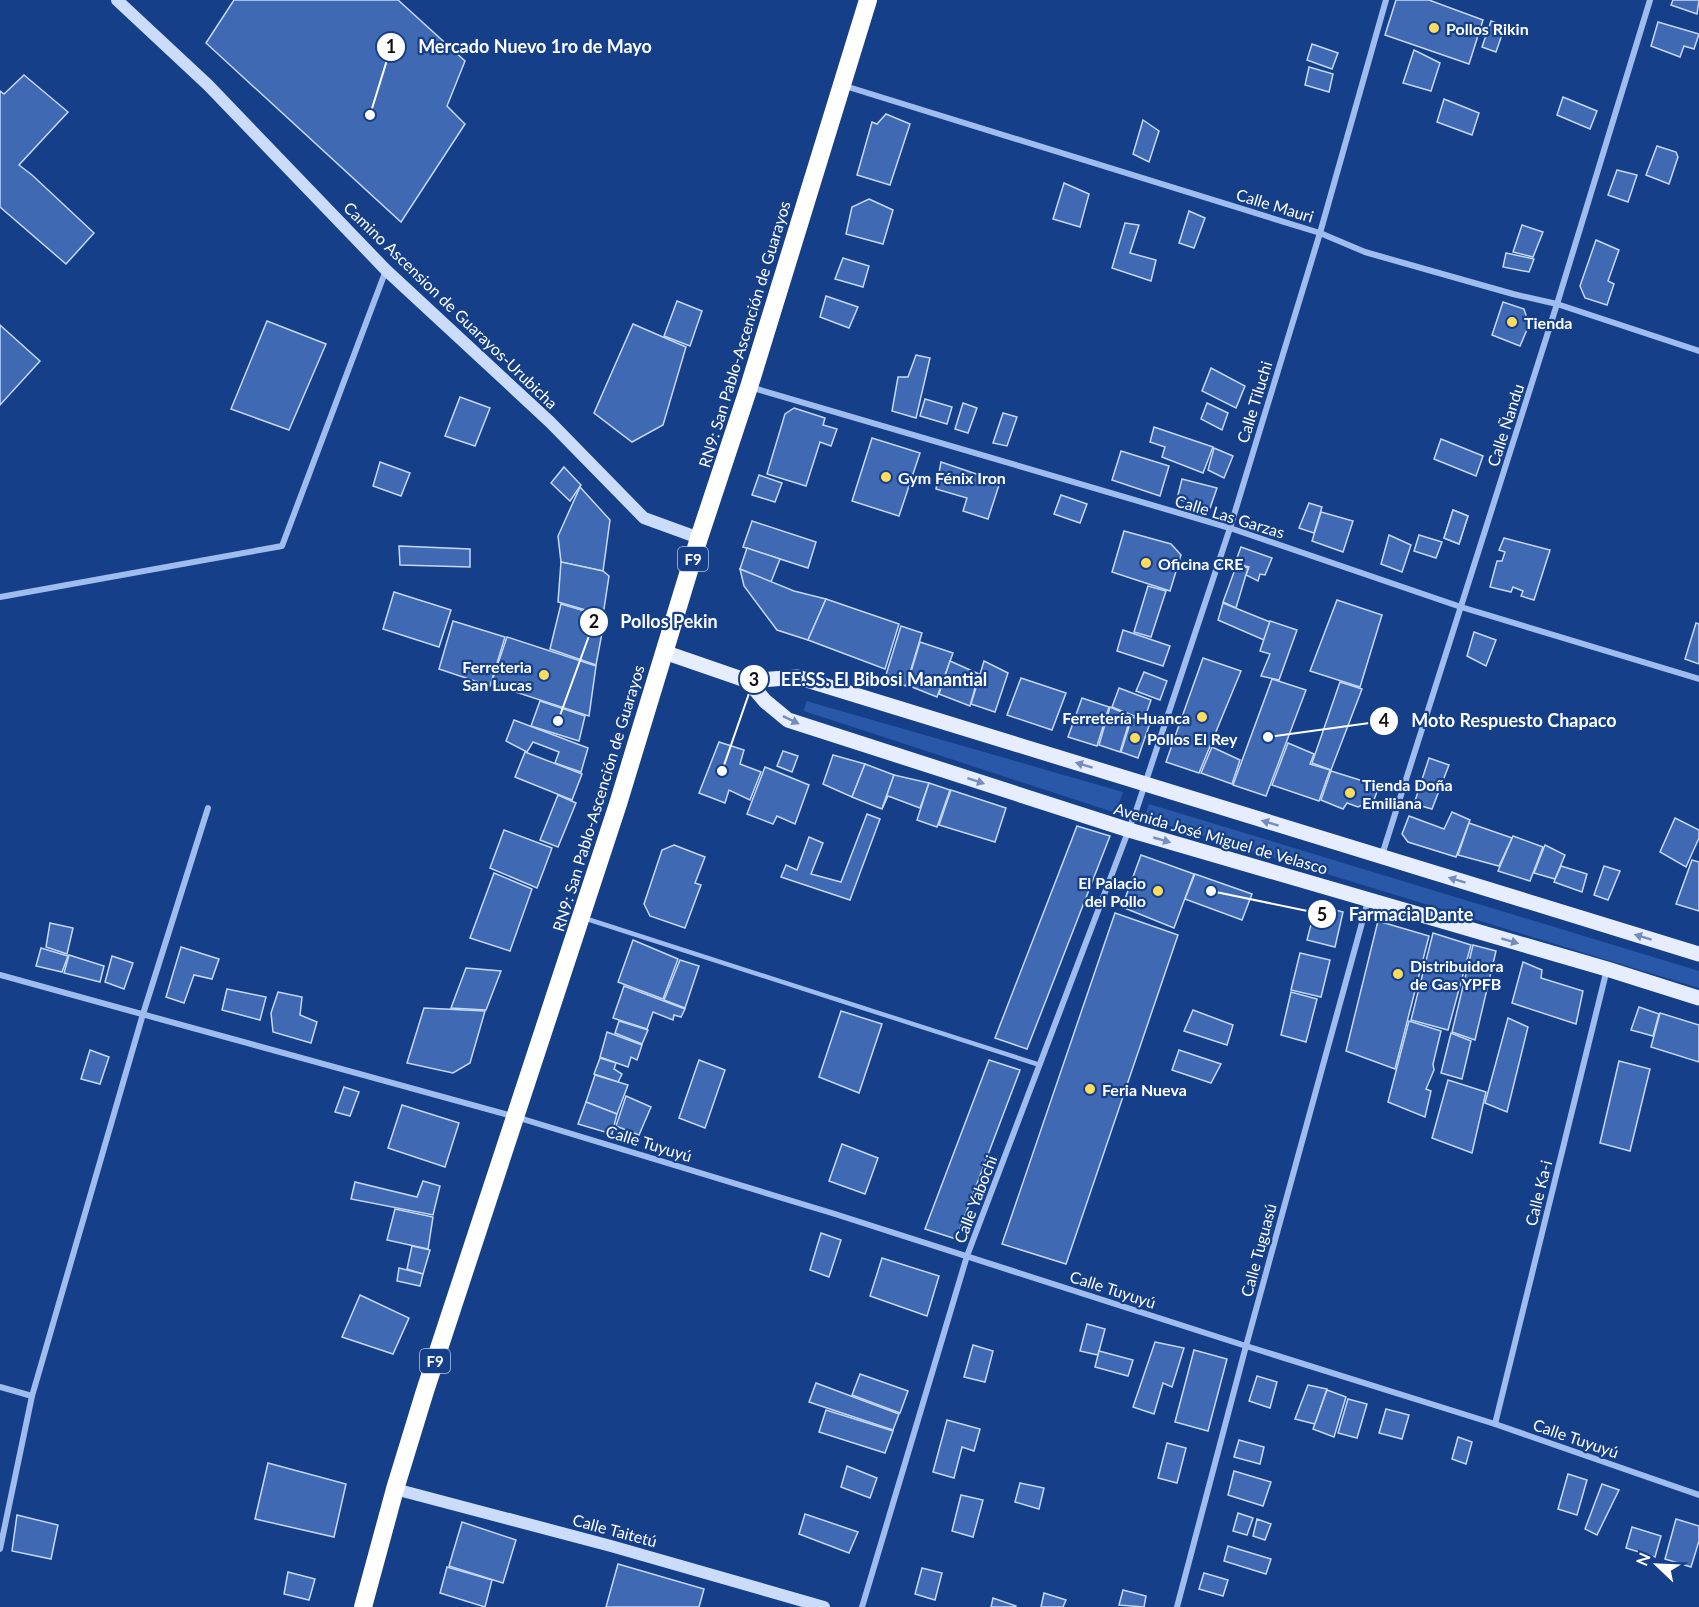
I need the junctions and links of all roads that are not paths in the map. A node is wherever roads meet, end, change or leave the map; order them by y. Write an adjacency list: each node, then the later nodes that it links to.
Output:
1 (117, 0): 7 (main road, Camino Ascension de Guarayos-Urubicha)
2 (868, 0): 5 (highway, RN9: San Pablo-Ascención de Guarayos / F9)
3 (1386, 0): 6 (street, Calle Tiluchi)
4 (1650, 0): 8 (street, Calle Ñandu)
5 (842, 85): 6 (street, Calle Mauri); 10 (highway, RN9: San Pablo-Ascención de Guarayos / F9)
6 (1320, 233): 8 (street, Calle Mauri); 11 (street, Calle Tiluchi)
7 (386, 270): 12 (main road, Camino Ascension de Guarayos-Urubicha); 13 (street)
8 (1557, 304): 9 (street, Calle Mauri); 14 (street, Calle Ñandu)
9 (1699, 351)
10 (749, 387): 11 (street, Calle Las Garzas); 12 (highway, RN9: San Pablo-Ascención de Guarayos / F9)
11 (1230, 528): 14 (street, Calle Las Garzas); 18 (street, Calle Tiluchi)
12 (699, 538): 15 (highway, RN9: San Pablo-Ascención de Guarayos / F9)
13 (0, 597)
14 (1461, 607): 16 (street, Calle Las Garzas); 22 (street, Calle Ñandu)
15 (664, 652): 17 (main road, Avenida José Miguel de Velasco); 24 (highway, RN9: San Pablo-Ascención de Guarayos / F9)
16 (1699, 679)
17 (748, 681): 18 (main road, Avenida José Miguel de Velasco, one-way to 17); 21 (main road, Avenida José Miguel de Velasco, one-way to 21)
18 (1145, 784): 20 (street, Calle Tiluchi); 22 (main road, Avenida José Miguel de Velasco, one-way to 18)
19 (208, 808): 29 (street)
20 (1137, 808): 21 (street, Calle Yabochi)
21 (1129, 830): 23 (main road, Avenida José Miguel de Velasco, one-way to 23); 30 (street, Calle Yabochi)
22 (1382, 858): 25 (main road, Avenida José Miguel de Velasco, one-way to 22)
23 (1368, 901): 26 (main road, Avenida José Miguel de Velasco, one-way to 26); 33 (street, Calle Tuguasú)
24 (581, 917): 30 (lane); 31 (highway, RN9: San Pablo-Ascención de Guarayos / F9)
25 (1699, 954)
26 (1607, 969): 28 (main road, Avenida José Miguel de Velasco); 36 (street, Calle Ka-i)
27 (0, 975): 29 (street, Calle Tuyuyú)
28 (1699, 998)
29 (143, 1014): 31 (street, Calle Tuyuyú); 35 (street)
30 (1040, 1065): 32 (street, Calle Yabochi)
31 (516, 1117): 32 (street, Calle Tuyuyú); 37 (highway, RN9: San Pablo-Ascención de Guarayos / F9)
32 (967, 1256): 33 (street, Calle Tuyuyú); 42 (street, Calle Yabochi)
33 (1246, 1346): 36 (street, Calle Tuyuyú); 43 (street, Calle Tuguasú)
34 (0, 1387): 35 (street)
35 (32, 1396): 39 (street)
36 (1495, 1424): 38 (street, Calle Tuyuyú)
37 (395, 1489): 40 (highway, RN9: San Pablo-Ascención de Guarayos / F9); 41 (main road, Calle Taitetú)
38 (1699, 1495)
39 (0, 1549)
40 (363, 1607)
41 (824, 1607)
42 (862, 1607)
43 (1177, 1607)

